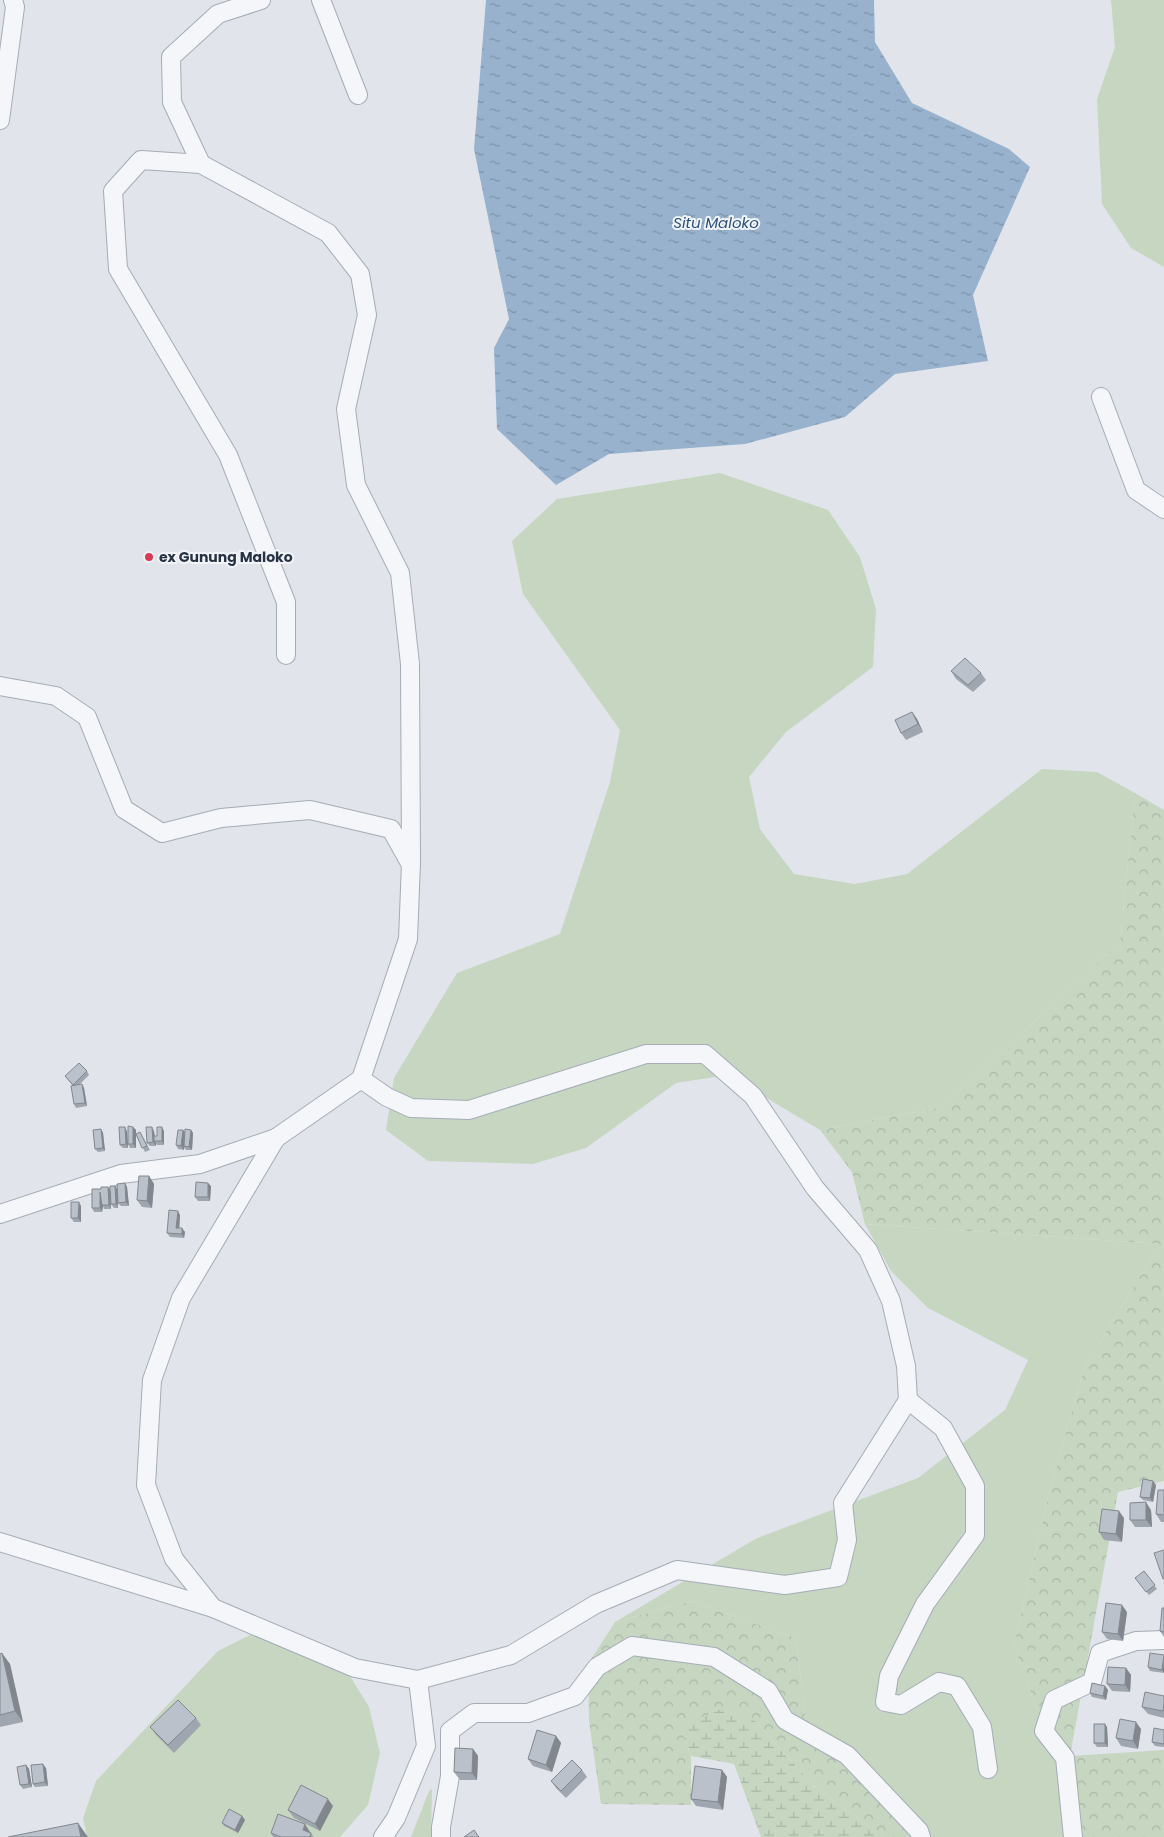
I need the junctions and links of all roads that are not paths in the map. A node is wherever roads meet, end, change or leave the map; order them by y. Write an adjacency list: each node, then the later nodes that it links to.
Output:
1 (13, 0): 5 (street)
2 (262, 0): 6 (street)
3 (321, 0): 4 (street)
4 (358, 95)
5 (0, 120)
6 (201, 164): 9 (street); 11 (street)
7 (1101, 397): 8 (street)
8 (1164, 509)
9 (286, 655)
10 (0, 686): 11 (street)
11 (411, 863): 12 (street)
12 (361, 1079): 13 (street); 15 (street)
13 (276, 1138): 14 (street); 17 (street)
14 (0, 1214)
15 (908, 1400): 19 (street); 20 (street)
16 (0, 1542): 17 (street)
17 (213, 1608): 19 (street)
18 (1164, 1640): 24 (street)
19 (418, 1680): 21 (street)
20 (988, 1769)
21 (383, 1837)
22 (441, 1837): 23 (street)
23 (921, 1837)
24 (1074, 1837)

